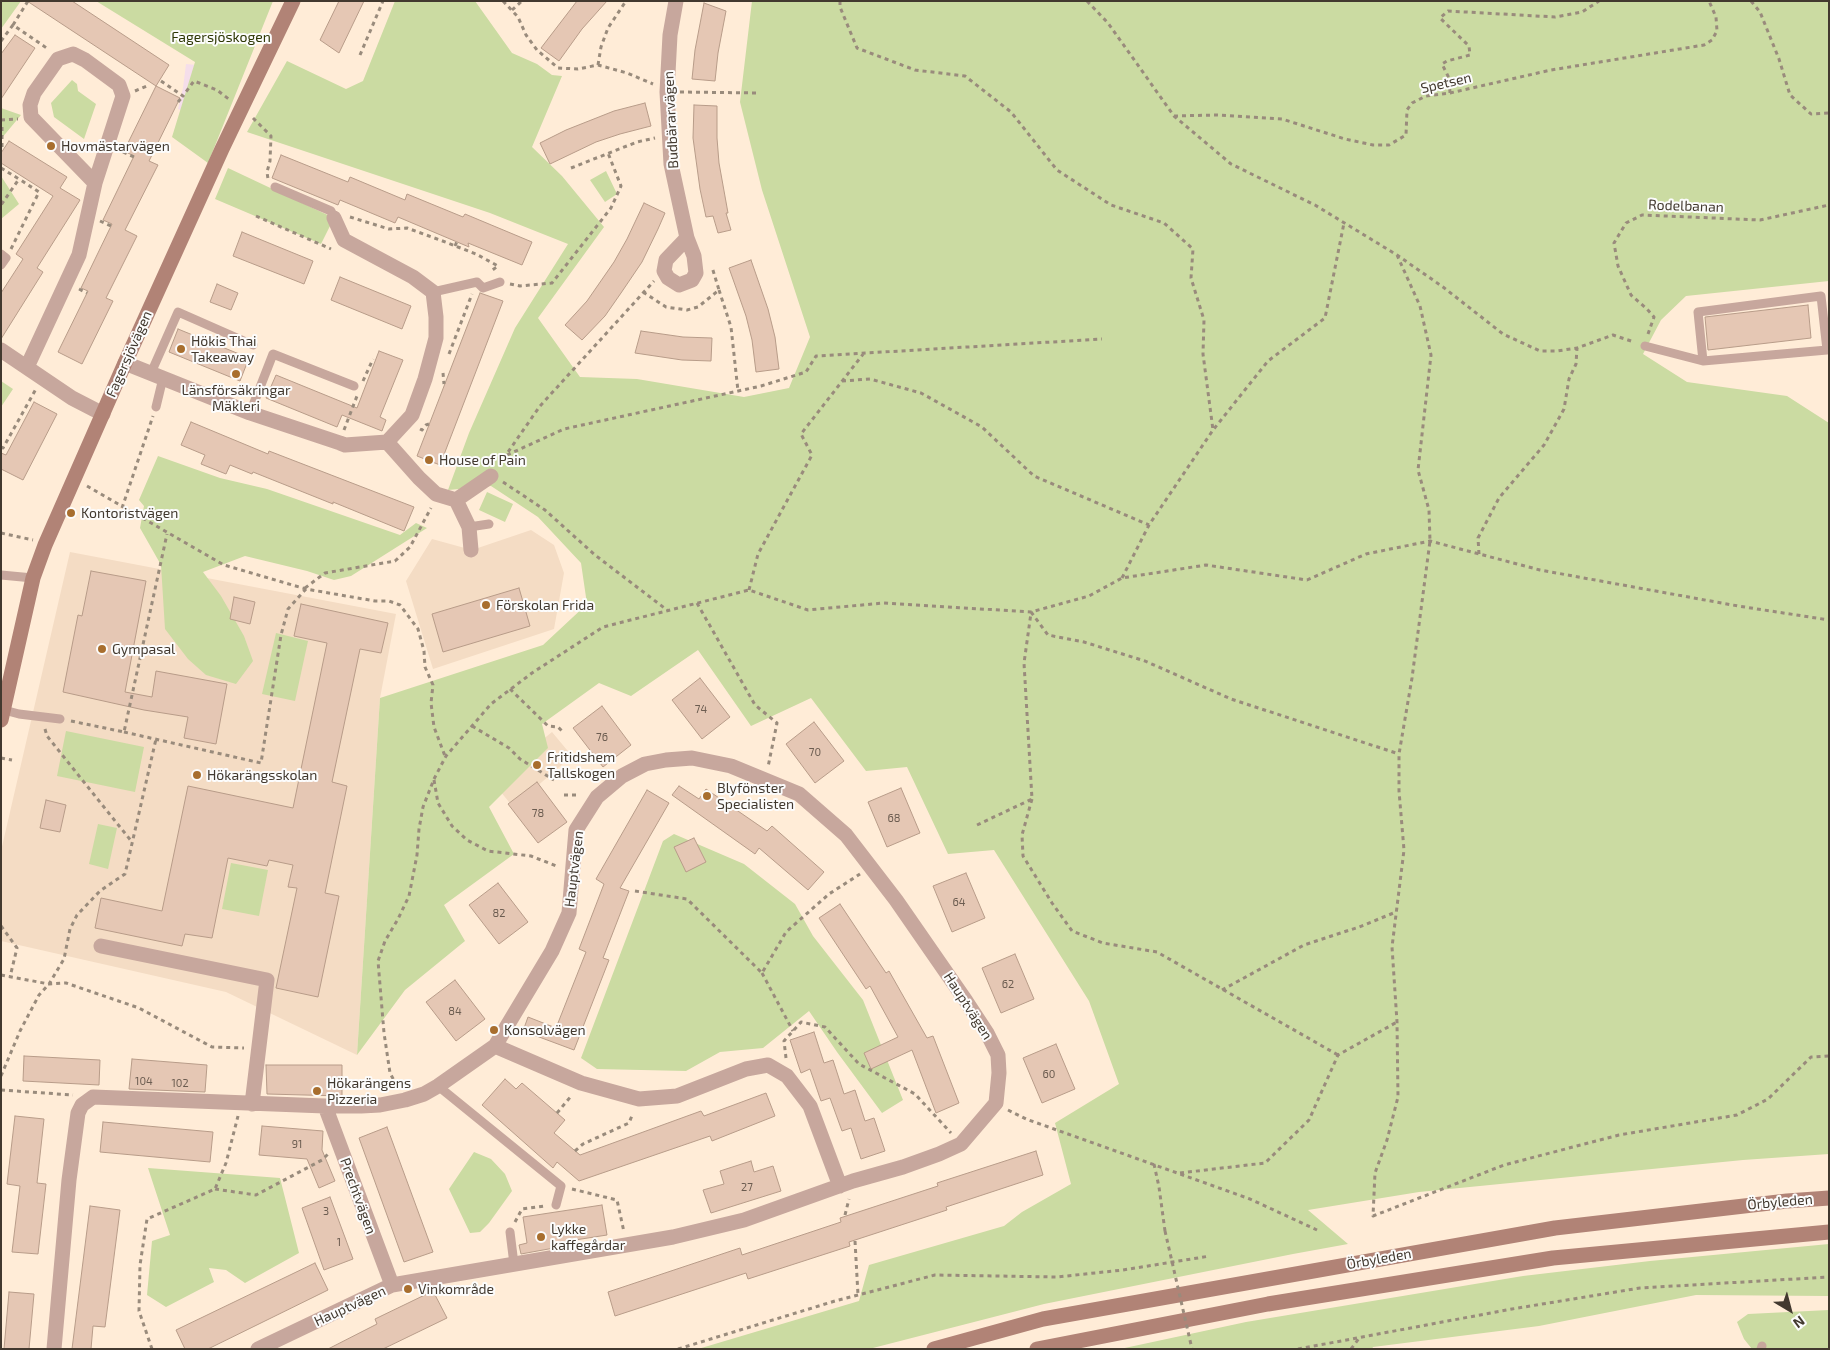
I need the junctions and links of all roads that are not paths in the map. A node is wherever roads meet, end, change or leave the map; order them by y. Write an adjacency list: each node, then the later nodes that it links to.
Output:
1 (293, 1): 13 (main road, Fagersjövägen)
2 (676, 1): 6 (street, Budbärarvägen)
3 (95, 183): 3 (street); 14 (street)
4 (275, 187): 5 (lane)
5 (333, 215): 8 (street)
6 (687, 238): 6 (street, Budbärarvägen)
7 (500, 282): 8 (lane)
8 (433, 292): 20 (street)
9 (253, 345): 15 (lane)
10 (1646, 346): 12 (lane)
11 (1, 350): 14 (street)
12 (1703, 361): 12 (lane)
13 (125, 363): 15 (street); 19 (main road, Fagersjövägen)
14 (27, 368): 19 (street)
15 (157, 376): 17 (lane); 18 (street)
16 (354, 386): 18 (lane)
17 (156, 407)
18 (250, 413): 20 (street)
19 (103, 414): 27 (main road, Fagersjövägen)
20 (387, 442): 22 (street)
21 (491, 475): 22 (street)
22 (456, 500): 24 (street)
23 (489, 524): 24 (lane)
24 (469, 527): 25 (street)
25 (472, 550)
26 (1, 574): 27 (lane)
27 (33, 578): 28 (main road, Fagersjövägen)
28 (2, 715): 29 (lane)
29 (60, 719)
30 (101, 946): 33 (street)
31 (495, 1046): 32 (street, Hauptvägen); 35 (street); 35 (street, Hauptvägen)
32 (438, 1086): 34 (street, Hauptvägen); 37 (lane)
33 (247, 1103): 34 (street, Hauptvägen); 42 (street, Hauptvägen)
34 (326, 1106): 41 (street, Prechtvägen)
35 (840, 1186): 40 (street, Hauptvägen)
36 (1829, 1198): 44 (main road, Örbyleden)
37 (556, 1205)
38 (510, 1232): 40 (lane)
39 (1829, 1232): 45 (main road, Örbyleden)
40 (514, 1264): 41 (street, Hauptvägen)
41 (392, 1286): 43 (street, Hauptvägen)
42 (54, 1349)
43 (258, 1349)
44 (934, 1349)
45 (1036, 1349)

